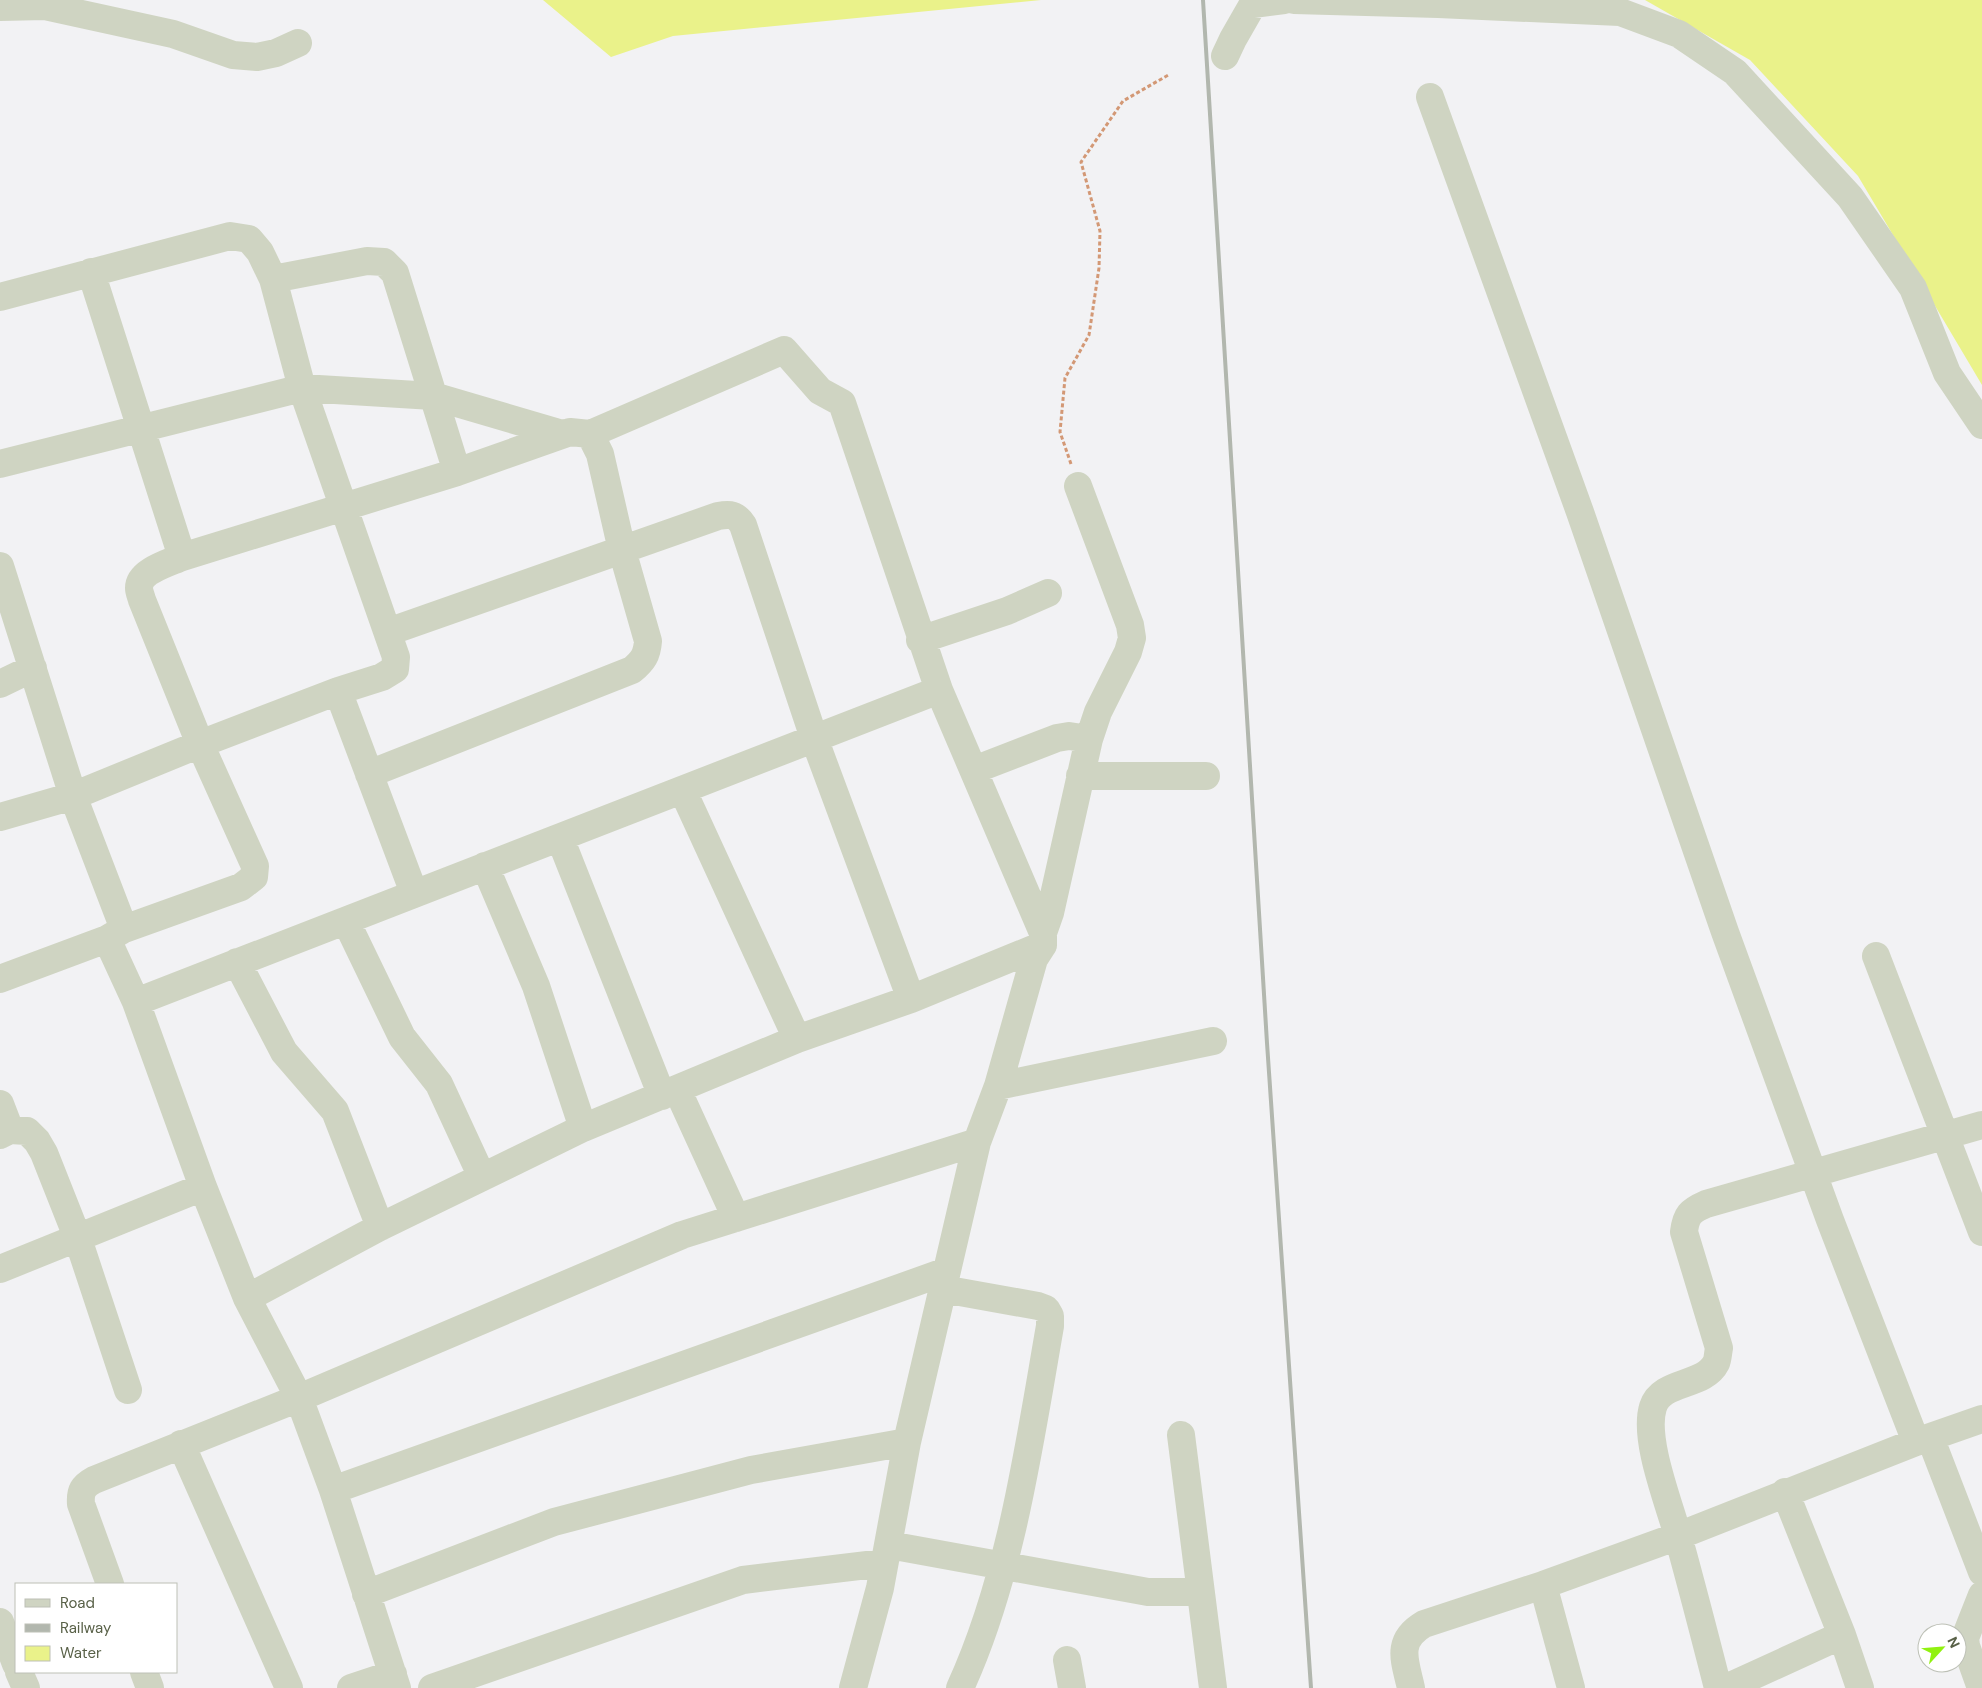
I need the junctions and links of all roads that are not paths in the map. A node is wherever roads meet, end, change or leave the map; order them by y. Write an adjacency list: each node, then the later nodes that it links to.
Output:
1 (1284, 0): 5 (street)
2 (1294, 0): 12 (street)
3 (0, 7): 4 (street)
4 (298, 43)
5 (1225, 56)
6 (1430, 96): 61 (street)
7 (91, 272): 8 (street); 9 (street); 13 (street)
8 (273, 279): 10 (street); 11 (street)
9 (0, 297)
10 (302, 388): 11 (street); 13 (street); 19 (street)
11 (433, 396): 14 (street); 17 (street)
12 (1982, 425)
13 (142, 428): 16 (street); 21 (street)
14 (562, 434): 15 (street); 17 (street)
15 (590, 434): 20 (street); 25 (street)
16 (0, 464)
17 (457, 472): 19 (street)
18 (1078, 486): 31 (street)
19 (344, 507): 21 (street); 24 (street)
20 (622, 550): 24 (street); 30 (street); 34 (street)
21 (182, 557): 32 (street)
22 (0, 566): 26 (street)
23 (1048, 593): 25 (street)
24 (388, 632): 29 (street)
25 (920, 640): 28 (street)
26 (33, 668): 27 (street); 38 (street)
27 (0, 684)
28 (939, 690): 30 (street); 33 (street)
29 (338, 691): 32 (street); 34 (street)
30 (814, 738): 37 (street); 49 (street)
31 (1089, 739): 33 (street); 35 (street)
32 (200, 744): 38 (street); 44 (street)
33 (974, 770): 45 (street)
34 (369, 774): 42 (street)
35 (1080, 776): 36 (street); 45 (street)
36 (1206, 776)
37 (683, 791): 40 (street); 51 (street)
38 (73, 796): 39 (street); 44 (street)
39 (0, 817)
40 (560, 838): 41 (street); 54 (street)
41 (486, 866): 42 (street); 57 (street)
42 (414, 893): 43 (street)
43 (346, 921): 47 (street); 62 (street)
44 (115, 934): 48 (street); 50 (street)
45 (1043, 939): 49 (street); 53 (street)
46 (1876, 956): 59 (street)
47 (237, 962): 50 (street); 65 (street)
48 (0, 979)
49 (911, 999): 51 (street)
50 (136, 1002): 63 (street)
51 (797, 1039): 54 (street)
52 (1213, 1041): 53 (street)
53 (998, 1086): 60 (street)
54 (669, 1093): 57 (street); 64 (street)
55 (0, 1104): 58 (street)
56 (1982, 1124): 59 (street)
57 (583, 1128): 62 (street)
58 (5, 1132): 67 (street)
59 (1945, 1135): 61 (street); 66 (street)
60 (977, 1142): 64 (street); 69 (street)
61 (1813, 1173): 75 (street); 80 (street)
62 (482, 1177): 65 (street)
63 (203, 1187): 67 (street); 70 (street)
64 (736, 1218): 72 (street)
65 (380, 1226): 70 (street)
66 (1982, 1232)
67 (78, 1239): 68 (street); 71 (street)
68 (0, 1269)
69 (945, 1280): 76 (street); 78 (street); 82 (street)
70 (247, 1298): 72 (street)
71 (128, 1390)
72 (299, 1398): 77 (street); 78 (street)
73 (1982, 1419): 75 (street)
74 (1181, 1435): 86 (street)
75 (1923, 1439): 79 (street); 83 (street)
76 (907, 1442): 81 (street); 87 (street)
77 (180, 1444): 84 (street); 98 (street)
78 (333, 1490): 87 (street)
79 (1786, 1492): 80 (street); 90 (street)
80 (1678, 1536): 85 (street); 107 (street)
81 (886, 1554): 82 (street); 100 (street); 101 (street)
82 (1003, 1567): 86 (street); 102 (street)
83 (1982, 1572)
84 (110, 1583)
85 (1543, 1585): 105 (street); 106 (street)
86 (1200, 1592): 104 (street)
87 (366, 1594): 95 (street)
88 (1982, 1595): 110 (street)
89 (0, 1622): 92 (street)
90 (1842, 1635): 108 (street); 109 (street)
91 (1067, 1660): 103 (street)
92 (15, 1661)
93 (19, 1673): 96 (street)
94 (144, 1673): 97 (street)
95 (395, 1681): 99 (street)
96 (26, 1688)
97 (150, 1688)
98 (289, 1688)
99 (350, 1688)
100 (432, 1688)
101 (853, 1688)
102 (960, 1688)
103 (1072, 1688)
104 (1213, 1688)
105 (1411, 1688)
106 (1571, 1688)
107 (1718, 1688)
108 (1726, 1688)
109 (1860, 1688)
110 (1980, 1688)

